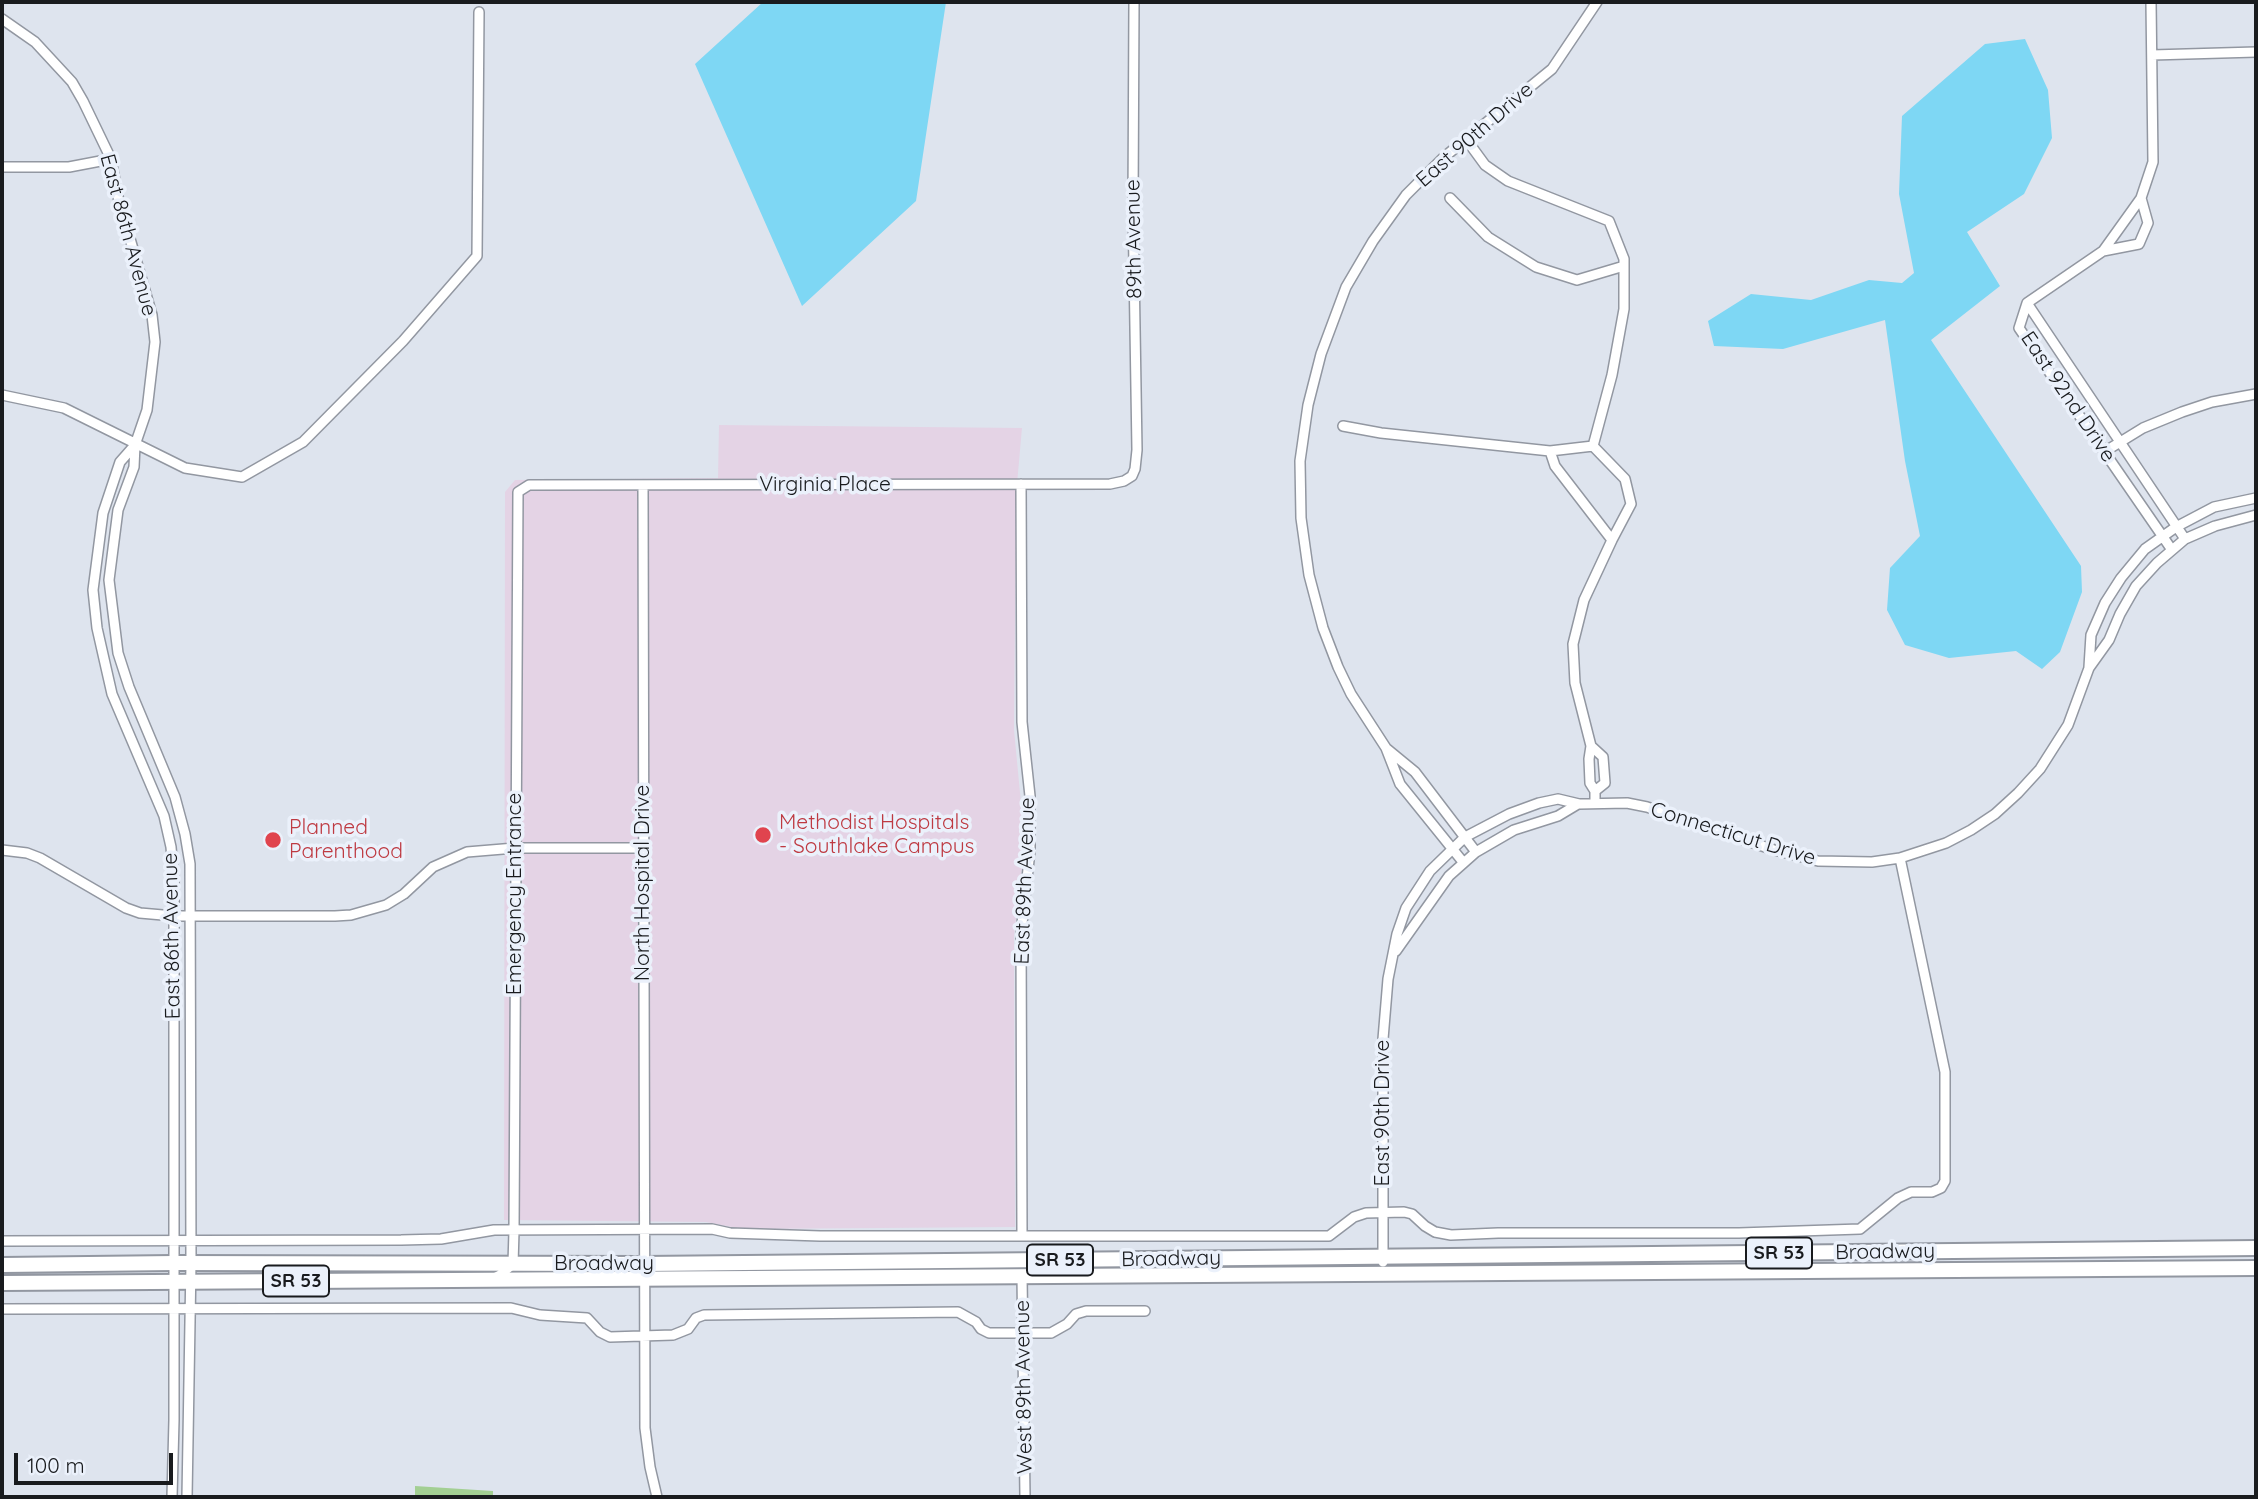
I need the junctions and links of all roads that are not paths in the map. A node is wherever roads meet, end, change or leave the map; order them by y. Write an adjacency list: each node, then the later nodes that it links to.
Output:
1 (1134, 2): 24 (street, 89th Avenue)
2 (1597, 2): 8 (street, East 90th Drive)
3 (2151, 2): 7 (street)
4 (479, 12): 20 (street)
5 (2, 19): 9 (street, East 86th Avenue)
6 (2256, 52): 7 (street)
7 (2152, 55): 12 (street)
8 (1466, 139): 14 (street); 37 (street, East 90th Drive)
9 (111, 159): 10 (street); 20 (street, East 86th Avenue)
10 (2, 167)
11 (1450, 198): 14 (street)
12 (2141, 198): 13 (street); 13 (street)
13 (2103, 251): 15 (street)
14 (1624, 266): 21 (street)
15 (2027, 303): 19 (street, East 92nd Drive); 23 (street, East 92nd Drive)
16 (2, 394): 20 (street)
17 (2256, 394): 19 (street)
18 (1343, 426): 22 (street)
19 (2119, 443): 23 (street); 30 (street, East 92nd Drive)
20 (135, 445): 49 (street, East 86th Avenue); 50 (street, East 86th Avenue)
21 (1593, 446): 22 (street); 33 (street)
22 (1550, 451): 33 (street)
23 (2104, 452): 31 (street, East 92nd Drive)
24 (1132, 476): 25 (street, Virginia Place)
25 (1021, 484): 26 (street, Virginia Place); 55 (street, East 89th Avenue)
26 (643, 486): 27 (street, Virginia Place); 43 (street, North Hospital Drive)
27 (518, 492): 42 (street, Emergency Entrance)
28 (2256, 498): 30 (street, Connecticut Drive)
29 (2256, 515): 32 (street, Connecticut Drive)
30 (2176, 527): 31 (street, Connecticut Drive); 32 (street, East 92nd Drive)
31 (2163, 537): 34 (street, East 92nd Drive); 35 (street, Connecticut Drive)
32 (2185, 539): 34 (street, Connecticut Drive)
33 (1612, 540): 36 (street)
34 (2172, 550): 35 (street, Connecticut Drive)
35 (2089, 668): 47 (street, Connecticut Drive)
36 (1591, 746): 38 (street); 38 (street)
37 (1385, 748): 41 (street, East 90th Drive); 44 (street, East 90th Drive)
38 (1595, 791): 39 (street)
39 (1595, 803): 40 (street, Connecticut Drive); 47 (street, Connecticut Drive)
40 (1579, 804): 41 (street, Connecticut Drive); 46 (street, Connecticut Drive)
41 (1465, 837): 44 (street, East 90th Drive); 46 (street, East 90th Drive)
42 (515, 848): 43 (street); 50 (street); 53 (street, Emergency Entrance)
43 (643, 848): 54 (street, North Hospital Drive)
44 (1452, 848): 48 (street, East 90th Drive); 51 (street, East 90th Drive)
45 (2, 850): 49 (street)
46 (1476, 852): 48 (street, East 90th Drive)
47 (1899, 858): 52 (street)
48 (1464, 862): 51 (street, East 90th Drive)
49 (174, 916): 50 (street); 57 (street, East 86th Avenue)
50 (191, 916): 58 (street, East 86th Avenue)
51 (1395, 952): 52 (street, East 90th Drive)
52 (1383, 1212): 55 (street); 60 (street, East 90th Drive)
53 (514, 1231): 54 (street); 58 (street); 63 (street, Emergency Entrance)
54 (645, 1231): 55 (street); 66 (street, North Hospital Drive)
55 (1022, 1236)
56 (2, 1241): 57 (street)
57 (174, 1241): 58 (street); 61 (street, East 86th Avenue)
58 (191, 1241): 62 (street, East 86th Avenue)
59 (2256, 1248): 60 (main road, Broadway / SR 53)
60 (1383, 1257): 66 (main road, Broadway / SR 53); 67 (street, East 90th Drive)
61 (174, 1263): 62 (main road, Broadway / SR 53); 64 (main road, Broadway / SR 53); 70 (street, East 86th Avenue)
62 (191, 1263): 63 (main road, Broadway / SR 53); 71 (street, East 86th Avenue)
63 (513, 1264): 66 (main road, Broadway / SR 53); 69 (street)
64 (2, 1265)
65 (2256, 1268): 67 (main road, Broadway / SR 53)
66 (644, 1272): 68 (main road, Broadway / SR 53); 69 (main road, Broadway / SR 53); 78 (street, North Hospital Drive)
67 (1382, 1274): 68 (main road, Broadway / SR 53)
68 (1022, 1276): 77 (street, West 89th Avenue)
69 (486, 1280): 71 (main road, Broadway / SR 53)
70 (173, 1282): 71 (main road, Broadway / SR 53); 72 (main road, Broadway / SR 53); 74 (street, East 86th Avenue)
71 (191, 1282): 75 (street, East 86th Avenue)
72 (2, 1283)
73 (2, 1309): 74 (street)
74 (173, 1309): 75 (street); 79 (street, East 86th Avenue)
75 (190, 1310): 78 (street); 80 (street, East 86th Avenue)
76 (1144, 1311): 77 (street)
77 (1023, 1333): 78 (street); 82 (street, West 89th Avenue)
78 (645, 1336): 81 (street, North Hospital Drive)
79 (172, 1497)
80 (187, 1497)
81 (657, 1497)
82 (1025, 1497)

